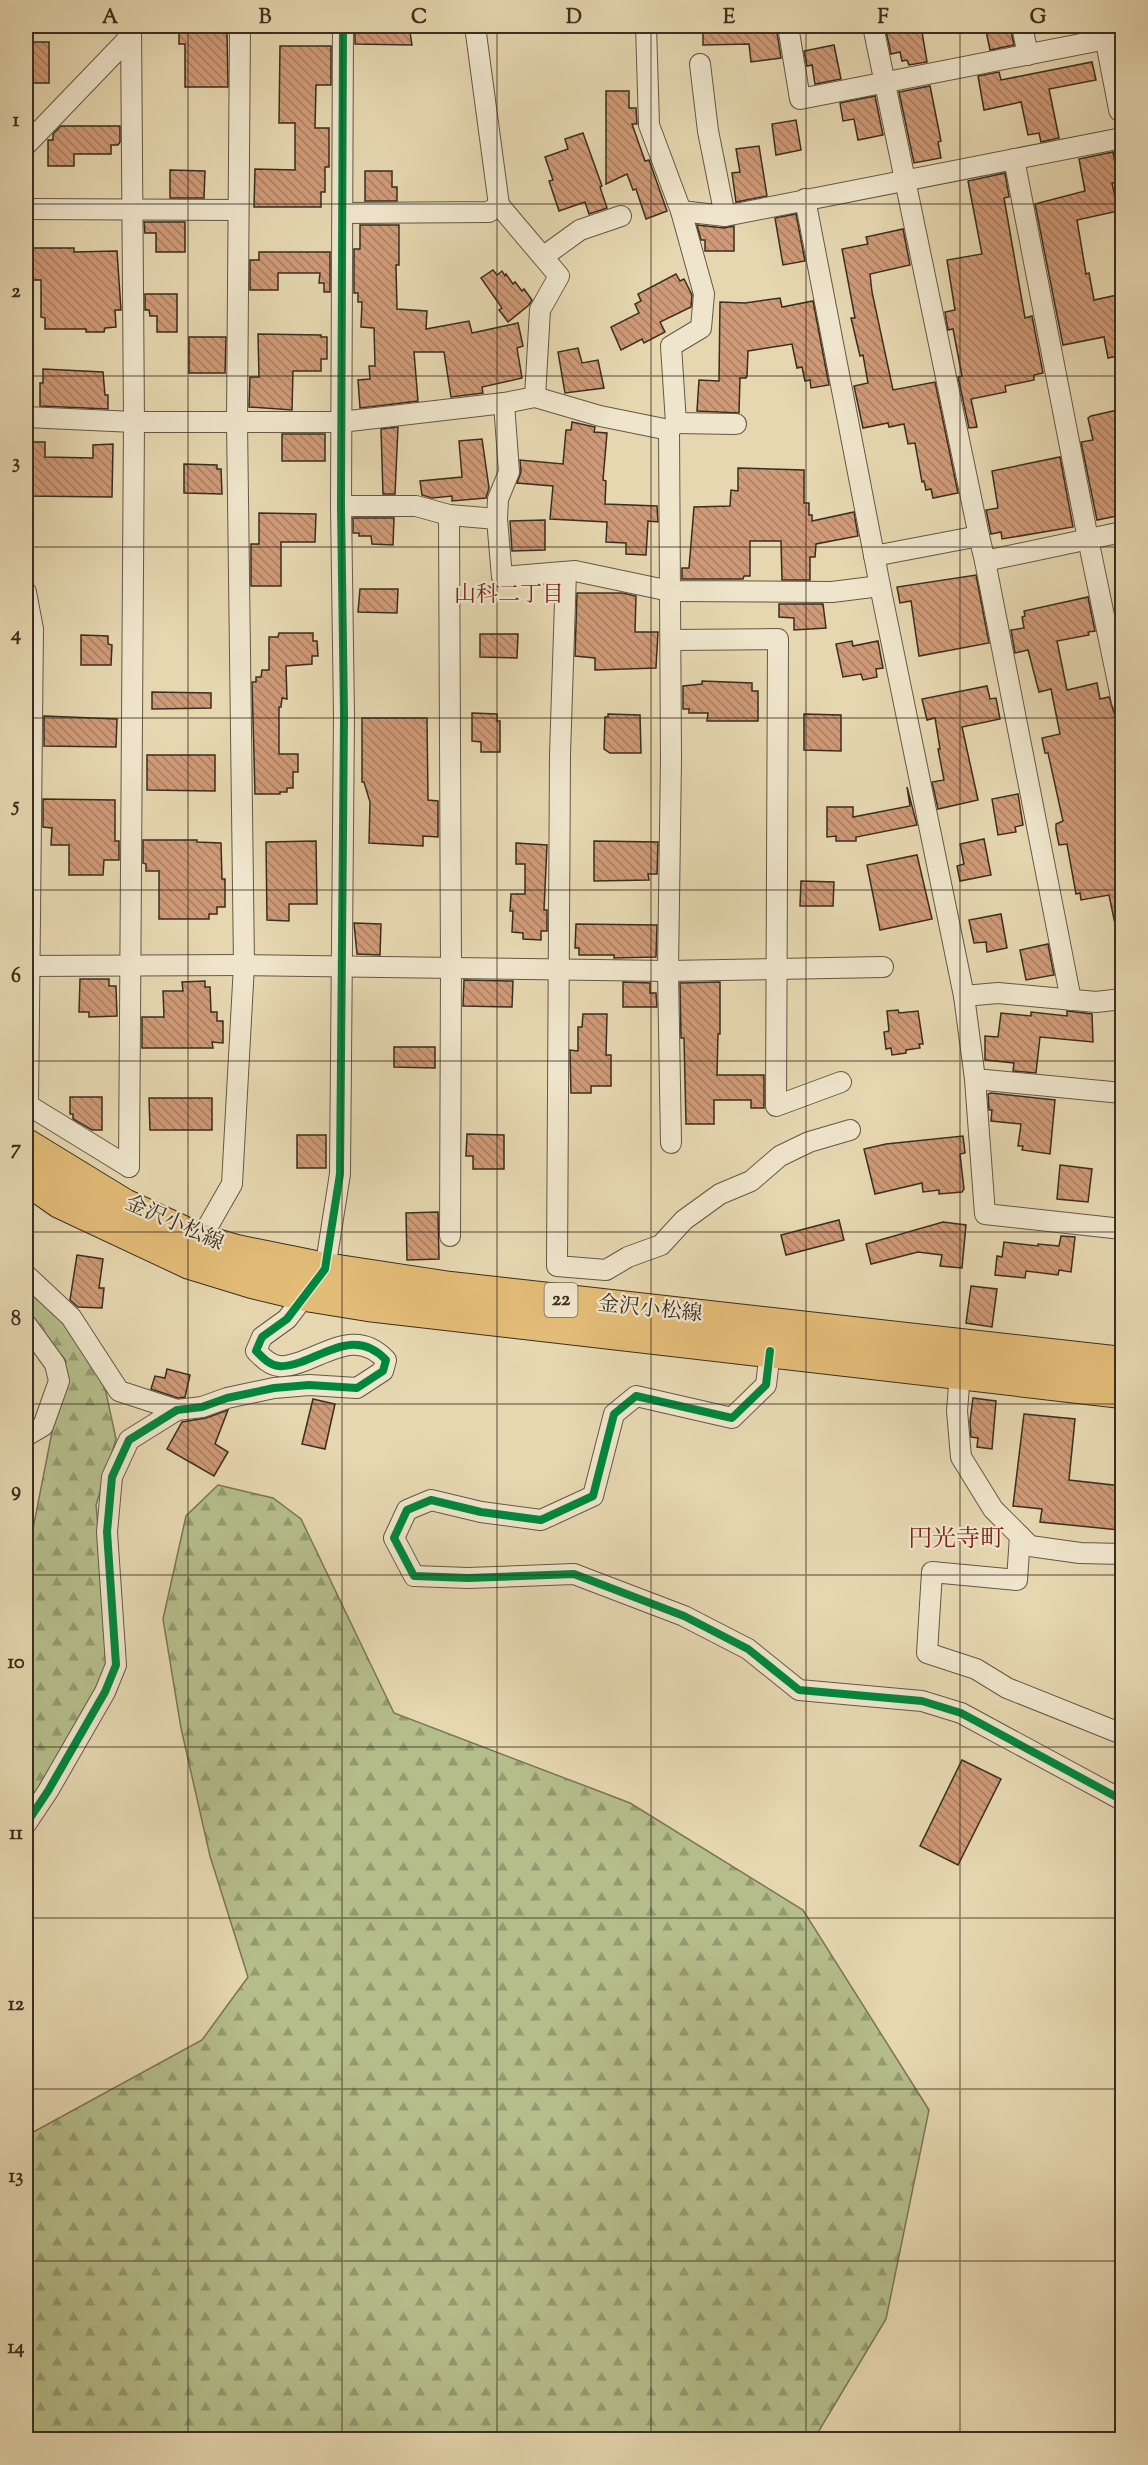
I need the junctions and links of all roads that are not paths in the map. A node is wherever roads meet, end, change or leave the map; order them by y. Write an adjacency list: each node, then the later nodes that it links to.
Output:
1 (130, 26): 15 (street); 22 (street)
2 (240, 26): 21 (street)
3 (343, 26): 24 (street)
4 (474, 26): 19 (street)
5 (646, 26): 23 (street)
6 (788, 26): 12 (street)
7 (873, 26): 12 (street)
8 (1022, 26): 10 (street)
9 (1112, 34): 10 (street); 13 (street)
10 (1028, 55): 12 (street)
11 (700, 64): 26 (street)
12 (885, 82): 17 (street)
13 (1122, 109)
14 (1122, 138): 16 (street)
15 (26, 145)
16 (1014, 159): 17 (street); 41 (street)
17 (904, 180): 18 (street); 40 (street)
18 (805, 199): 26 (street); 42 (street)
19 (499, 205): 24 (street); 27 (street)
20 (26, 209): 22 (street)
21 (237, 210): 22 (street); 31 (street)
22 (132, 211): 32 (street)
23 (681, 211): 26 (street); 35 (street)
24 (343, 213): 33 (street)
25 (621, 216): 27 (street)
26 (725, 216)
27 (544, 256): 28 (street)
28 (535, 397): 29 (street); 35 (street)
29 (504, 403): 33 (street); 38 (street)
30 (26, 417): 32 (street)
31 (237, 421): 32 (street); 33 (street); 50 (street)
32 (134, 422): 52 (street)
33 (341, 422): 36 (street)
34 (736, 424): 35 (street)
35 (672, 426): 46 (street)
36 (340, 506): 37 (street); 53 (street)
37 (448, 515): 38 (street); 55 (street)
38 (497, 519): 44 (street)
39 (1122, 532): 41 (street)
40 (979, 536): 42 (street); 43 (street)
41 (1088, 539): 43 (street); 49 (street)
42 (874, 556): 45 (street)
43 (985, 561): 61 (street)
44 (566, 572): 46 (street); 57 (street)
45 (880, 586): 46 (street); 59 (street)
46 (670, 591): 48 (street)
47 (26, 592): 51 (street)
48 (671, 640): 56 (street); 58 (street)
49 (1122, 702)
50 (244, 965): 52 (street); 53 (street); 71 (street)
51 (28, 966): 52 (street); 52 (street)
52 (130, 966)
53 (342, 966): 55 (street); 72 (street)
54 (883, 967): 56 (street)
55 (451, 968): 57 (street); 70 (street)
56 (778, 968): 58 (street); 63 (street)
57 (558, 969): 58 (street); 65 (street)
58 (668, 971): 66 (street)
59 (964, 996): 61 (street); 62 (street)
60 (1122, 999): 61 (street)
61 (1071, 1000)
62 (975, 1079): 64 (street); 69 (street)
63 (841, 1082)
64 (1122, 1093)
65 (850, 1130)
66 (671, 1143)
67 (26, 1145): 71 (main road, 金沢小松線 / 22)
68 (26, 1178): 74 (main road, 金沢小松線 / 22)
69 (1122, 1229)
70 (450, 1236)
71 (200, 1240): 72 (main road, 金沢小松線 / 22)
72 (325, 1269): 74 (street); 77 (main road, 金沢小松線 / 22)
73 (26, 1275): 80 (street)
74 (306, 1295): 76 (main road, 金沢小松線 / 22); 80 (street)
75 (26, 1324): 81 (street)
76 (770, 1351): 78 (main road, 金沢小松線 / 22); 85 (street)
77 (1122, 1363)
78 (960, 1374): 79 (main road, 金沢小松線 / 22); 82 (street)
79 (1122, 1392)
80 (177, 1410): 86 (street)
81 (26, 1436)
82 (1020, 1536): 83 (street); 84 (street)
83 (1122, 1554)
84 (1122, 1734)
85 (1122, 1800)
86 (26, 1824)

